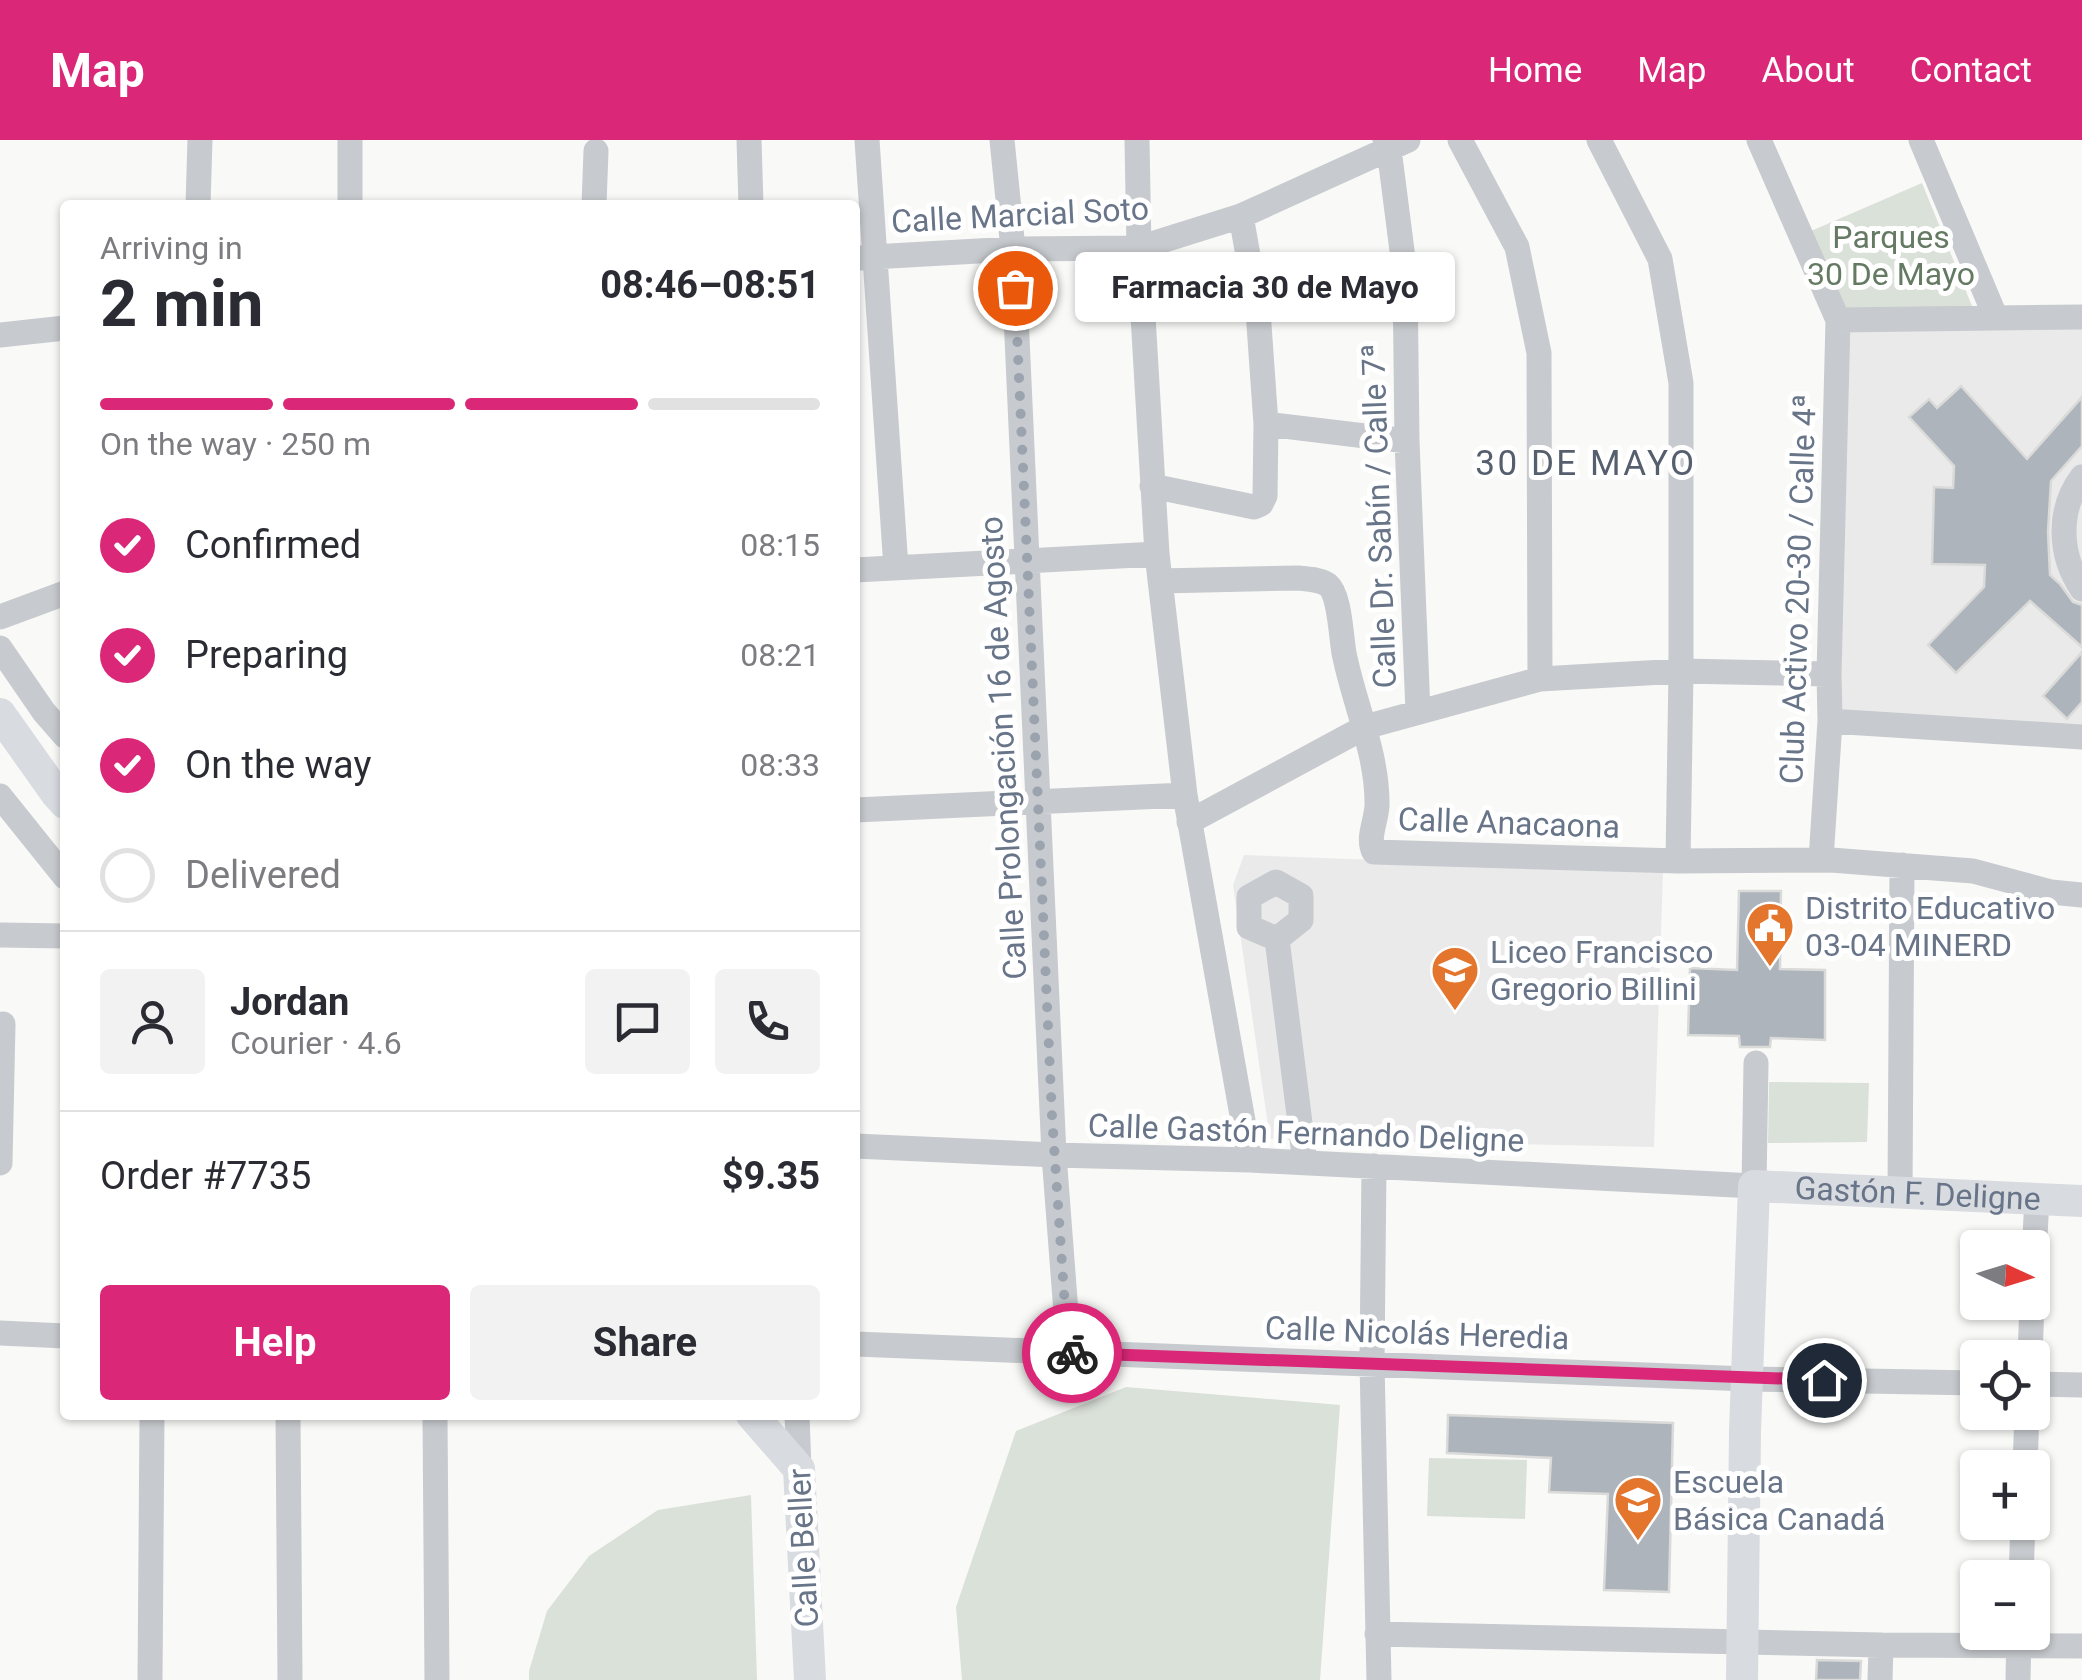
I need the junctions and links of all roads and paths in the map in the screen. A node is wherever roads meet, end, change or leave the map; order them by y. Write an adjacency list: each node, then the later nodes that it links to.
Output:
1 (200, 140): 13 (street)
2 (350, 140): 14 (street)
3 (750, 140): 16 (street)
4 (867, 140): 20 (street)
5 (1002, 140): 19 (street, Calle Prolongación 16 de Agosto)
6 (1137, 140): 18 (street)
7 (1460, 140): 41 (street)
8 (1599, 140): 39 (street)
9 (1759, 140): 23 (street)
10 (1921, 140): 22 (street)
11 (1394, 143): 17 (street, Calle Marcial Soto); 27 (street, Calle Dr. Sabín / Calle 7ª)
12 (596, 151): 15 (street)
13 (198, 200)
14 (350, 200)
15 (594, 200)
16 (751, 200)
17 (1240, 216): 18 (street, Calle Marcial Soto); 26 (street)
18 (1139, 248): 19 (street, Calle Marcial Soto); 29 (street)
19 (1013, 249): 20 (street, Calle Marcial Soto); 31 (street, Calle Prolongación 16 de Agosto)
20 (866, 257): 32 (street)
21 (2082, 317): 22 (street)
22 (1996, 318): 23 (street)
23 (1838, 320): 40 (street, Club Activo 20-30 / Calle 4ª)
24 (60, 329): 25 (street)
25 (0, 335)
26 (1266, 424): 27 (street); 29 (street)
27 (1408, 441): 42 (street, Calle Dr. Sabín / Calle 7ª)
28 (2082, 477): 35 (street)
29 (1152, 486): 30 (street)
30 (1157, 554): 31 (street); 34 (street)
31 (1026, 561): 32 (street); 51 (street, Calle Prolongación 16 de Agosto)
32 (896, 568): 33 (street)
33 (860, 570)
34 (1160, 581): 45 (street, Calle Anacaona); 48 (street)
35 (2082, 589)
36 (60, 595): 37 (street)
37 (0, 618)
38 (0, 648): 46 (street)
39 (1681, 670): 40 (street); 41 (street); 55 (street)
40 (1829, 674): 44 (street, Club Activo 20-30 / Calle 4ª)
41 (1540, 678): 42 (street)
42 (1418, 712): 45 (street)
43 (0, 714): 50 (main road)
44 (1830, 721): 47 (street); 54 (street, Club Activo 20-30 / Calle 4ª)
45 (1364, 727): 53 (street); 55 (street, Calle Anacaona)
46 (60, 730)
47 (2082, 737)
48 (1184, 795): 51 (street); 53 (street)
49 (0, 796): 57 (street)
50 (60, 797)
51 (1038, 802): 52 (street); 65 (street, Calle Prolongación 16 de Agosto)
52 (860, 810)
53 (1189, 822): 66 (street)
54 (1821, 860): 55 (street, Calle Anacaona); 56 (street, Calle Anacaona)
55 (1678, 861)
56 (1902, 864): 58 (street, Calle Anacaona); 71 (street)
57 (60, 871)
58 (2082, 894)
59 (0, 935): 60 (street)
60 (60, 936)
61 (1277, 939): 68 (street)
62 (3, 1024): 67 (street)
63 (1756, 1063): 70 (street)
64 (860, 1146): 65 (street, Calle Gastón Fernando Deligne)
65 (1054, 1155): 66 (street, Calle Gastón Fernando Deligne); 78 (street, Calle Prolongación 16 de Agosto)
66 (1250, 1160): 68 (street, Calle Gastón Fernando Deligne)
67 (0, 1163)
68 (1305, 1163): 69 (street, Calle Gastón Fernando Deligne)
69 (1374, 1166): 70 (street, Calle Gastón Fernando Deligne); 79 (street)
70 (1754, 1186): 71 (main road, Gastón F. Deligne); 80 (main road)
71 (1900, 1193): 72 (main road, Gastón F. Deligne)
72 (2037, 1198): 73 (main road, Gastón F. Deligne); 74 (street)
73 (2082, 1201)
74 (2035, 1230)
75 (0, 1333): 76 (street)
76 (60, 1336)
77 (860, 1344): 78 (street, Calle Nicolás Heredia)
78 (1068, 1352): 79 (street, Calle Nicolás Heredia)
79 (1372, 1363): 80 (street, Calle Nicolás Heredia); 90 (street)
80 (1748, 1378): 81 (street, Calle Nicolás Heredia); 92 (main road)
81 (1960, 1383)
82 (2050, 1384): 83 (street)
83 (2082, 1385)
84 (152, 1420): 97 (street)
85 (288, 1420): 98 (street)
86 (436, 1420): 99 (street)
87 (756, 1420): 89 (main road)
88 (797, 1420): 89 (street, Calle Beller)
89 (799, 1469): 100 (main road, Calle Beller)
90 (1376, 1634): 92 (street); 101 (street)
91 (1960, 1641): 94 (street)
92 (1742, 1642): 94 (street); 102 (main road)
93 (2050, 1642): 95 (street)
94 (1881, 1644): 103 (street)
95 (2082, 1646)
96 (2019, 1650): 104 (street)
97 (150, 1680)
98 (290, 1680)
99 (437, 1680)
100 (810, 1680)
101 (1378, 1680)
102 (1742, 1680)
103 (1880, 1680)
104 (2018, 1680)

